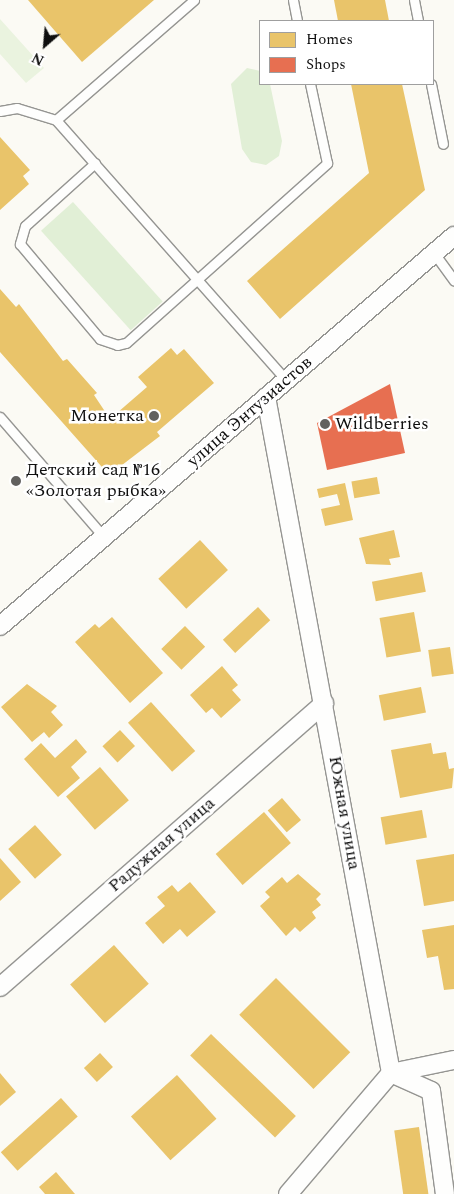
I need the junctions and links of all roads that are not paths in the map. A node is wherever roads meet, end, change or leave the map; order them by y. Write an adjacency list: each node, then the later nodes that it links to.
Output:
1 (194, 0): 9 (lane)
2 (293, 0): 4 (lane)
3 (414, 0): 5 (lane)
4 (297, 20)
5 (418, 20)
6 (310, 85): 14 (lane)
7 (431, 85): 10 (lane)
8 (0, 111): 9 (lane)
9 (56, 120): 11 (lane)
10 (443, 144)
11 (95, 163): 14 (lane); 14 (lane)
12 (454, 236): 13 (street, улица Энтузиастов)
13 (434, 254): 15 (lane); 16 (street, улица Энтузиастов)
14 (198, 280): 16 (lane)
15 (454, 281)
16 (286, 380): 17 (street, улица Энтузиастов)
17 (266, 397): 19 (street, улица Энтузиастов); 21 (street, Южная улица)
18 (0, 417): 19 (lane)
19 (104, 537): 20 (street, улица Энтузиастов)
20 (0, 626)
21 (324, 703): 22 (street, Радужная улица); 24 (street, Южная улица)
22 (0, 986)
23 (454, 1060): 24 (street)
24 (391, 1073): 25 (street); 26 (street)
25 (288, 1194)
26 (445, 1194)

